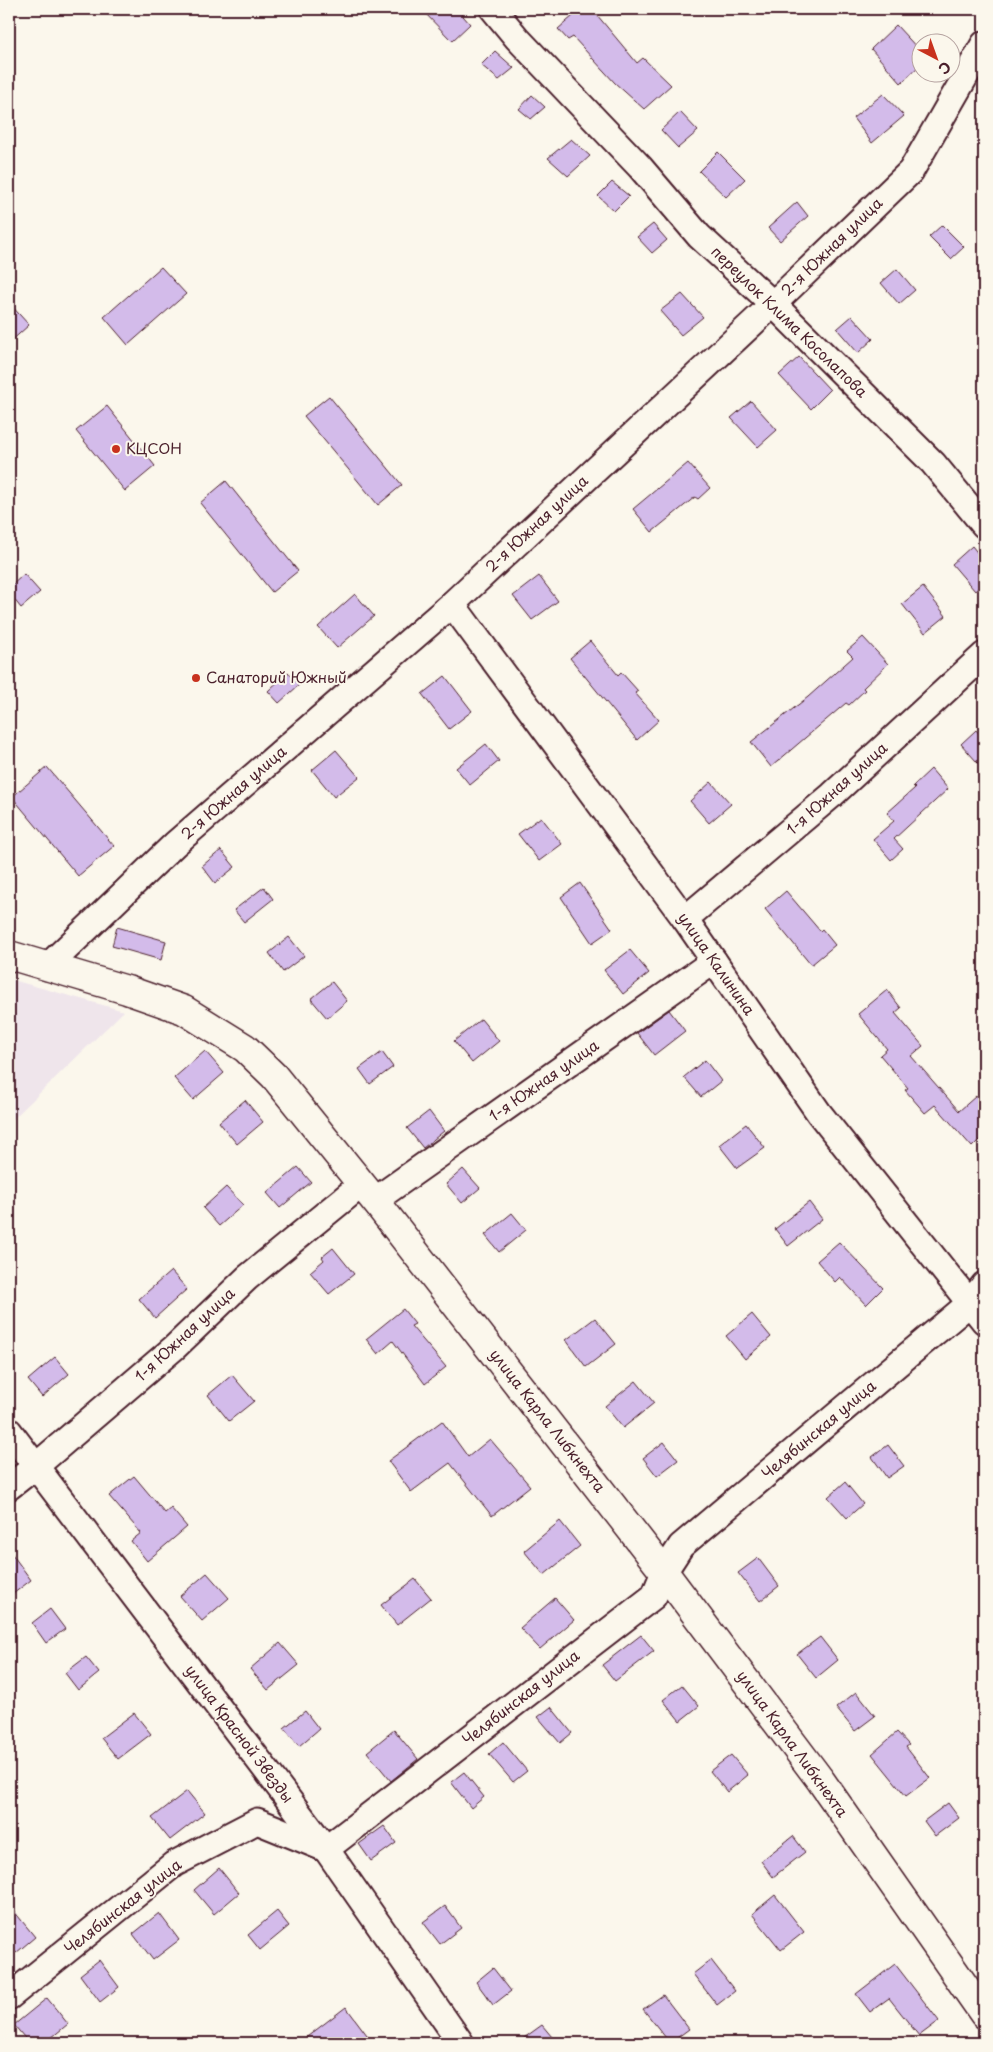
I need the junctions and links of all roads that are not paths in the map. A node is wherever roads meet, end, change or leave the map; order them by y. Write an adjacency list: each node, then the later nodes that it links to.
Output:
1 (493, 9): 3 (street, переулок Клима Косолапова)
2 (984, 44): 3 (street, 2-я Южная улица)
3 (773, 304): 4 (street, переулок Клима Косолапова); 5 (street, 2-я Южная улица)
4 (984, 525)
5 (452, 604): 7 (street, улица Калинина); 10 (street, 2-я Южная улица)
6 (984, 655): 7 (street, 1-я Южная улица)
7 (686, 919): 9 (street, улица Калинина)
8 (9, 955): 10 (main road, улица Карла Либкнехта)
9 (714, 961): 11 (street, 1-я Южная улица); 12 (street, улица Калинина)
10 (46, 966): 11 (main road, улица Карла Либкнехта)
11 (368, 1192): 14 (street, 1-я Южная улица); 16 (main road, улица Карла Либкнехта)
12 (979, 1303): 16 (street, Челябинская улица)
13 (9, 1431): 14 (street, улица Красной Звезды)
14 (36, 1466): 15 (street, 1-я Южная улица); 17 (street, улица Красной Звезды)
15 (9, 1487)
16 (664, 1572): 17 (street, Челябинская улица); 19 (main road, улица Карла Либкнехта)
17 (326, 1849): 18 (street, Челябинская улица); 20 (street, улица Красной Звезды)
18 (9, 1997)
19 (984, 2014)
20 (461, 2043)

